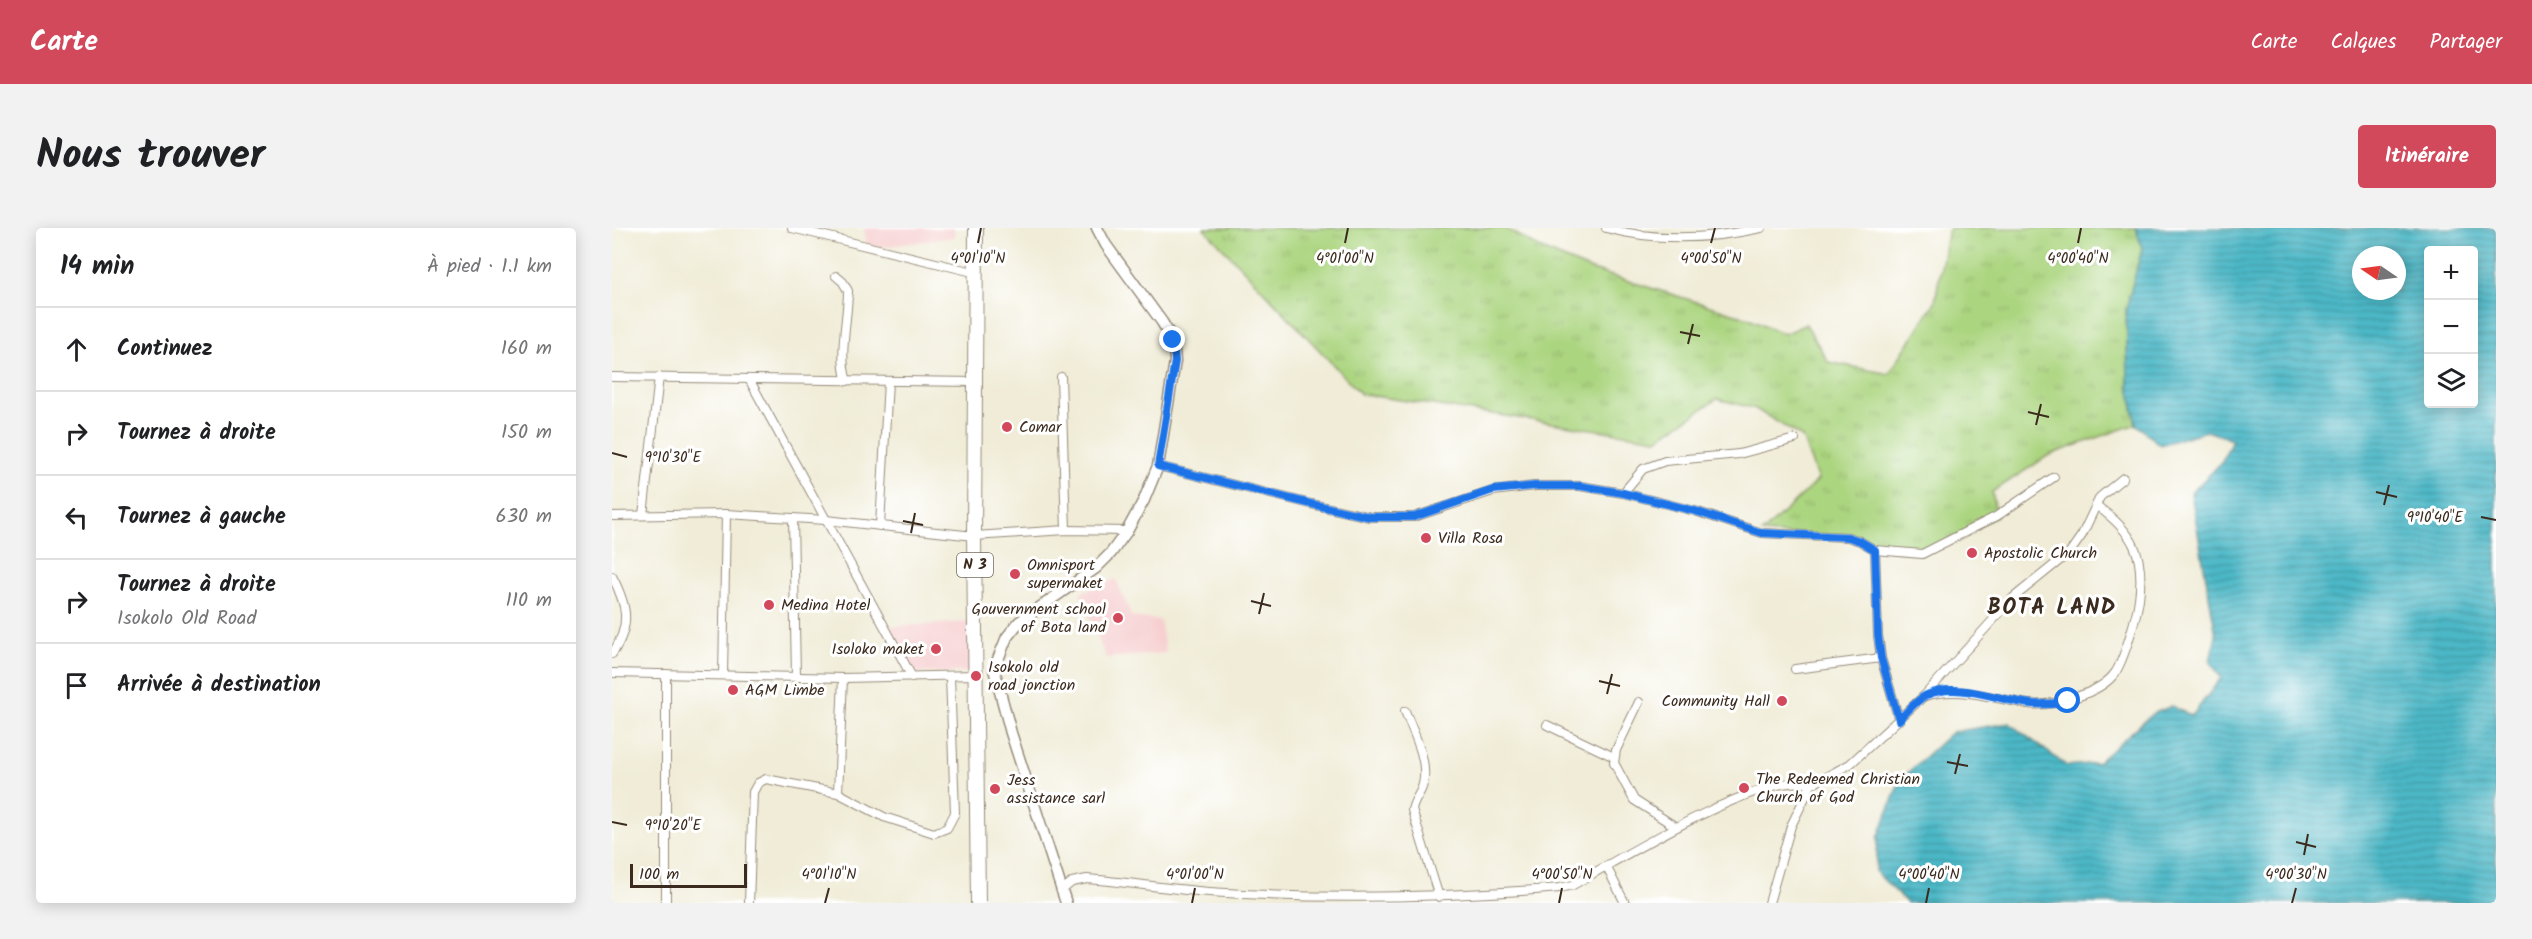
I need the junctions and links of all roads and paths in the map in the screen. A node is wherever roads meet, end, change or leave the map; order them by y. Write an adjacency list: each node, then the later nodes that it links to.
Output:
1 (792, 228): 6 (street)
2 (976, 228): 6 (highway, N 3)
3 (1097, 228): 16 (street)
4 (1606, 228): 5 (street)
5 (1761, 228)
6 (977, 273): 14 (highway, N 3)
7 (836, 276): 12 (street)
8 (612, 377): 9 (street)
9 (659, 377): 11 (street); 22 (street)
10 (1061, 377): 27 (street)
11 (749, 379): 12 (street); 25 (street)
12 (847, 381): 13 (street)
13 (888, 381): 14 (street); 26 (street)
14 (975, 382): 29 (highway, N 3)
15 (1795, 440): 19 (street)
16 (1158, 466): 19 (street); 28 (street)
17 (2054, 477): 30 (street)
18 (2123, 478): 20 (street)
19 (1623, 493): 30 (street)
20 (2097, 506): 44 (street); 44 (street)
21 (726, 514): 22 (street); 24 (street); 39 (street)
22 (643, 515): 23 (street)
23 (612, 516)
24 (793, 519): 25 (street); 40 (street)
25 (826, 520): 26 (street); 42 (street)
26 (880, 526): 29 (street)
27 (1066, 530): 28 (street); 29 (street)
28 (1127, 531): 34 (street)
29 (974, 536): 36 (highway, N 3)
30 (1875, 550): 33 (street)
31 (612, 576): 32 (street)
32 (612, 654)
33 (1881, 658): 35 (street); 47 (street)
34 (994, 669): 36 (street); 54 (street)
35 (1795, 669)
36 (976, 670): 41 (street); 59 (highway, N 3)
37 (612, 673): 38 (street)
38 (666, 674): 39 (street); 57 (street)
39 (723, 675): 40 (street)
40 (796, 676): 43 (street)
41 (950, 676): 42 (street); 51 (street)
42 (912, 677): 43 (street)
43 (843, 678): 51 (street)
44 (1924, 696): 47 (street)
45 (1639, 702): 49 (street)
46 (1405, 711): 55 (street)
47 (1899, 720): 50 (street)
48 (1547, 724): 49 (street)
49 (1614, 757): 52 (street)
50 (1811, 785): 52 (street); 62 (street)
51 (838, 792): 58 (street)
52 (1676, 827): 53 (street)
53 (1606, 866): 55 (street); 61 (street)
54 (1060, 891): 56 (street); 60 (street)
55 (1439, 897): 56 (street)
56 (1378, 900)
57 (666, 903)
58 (748, 903)
59 (978, 903)
60 (1066, 903)
61 (1625, 903)
62 (1769, 903)

